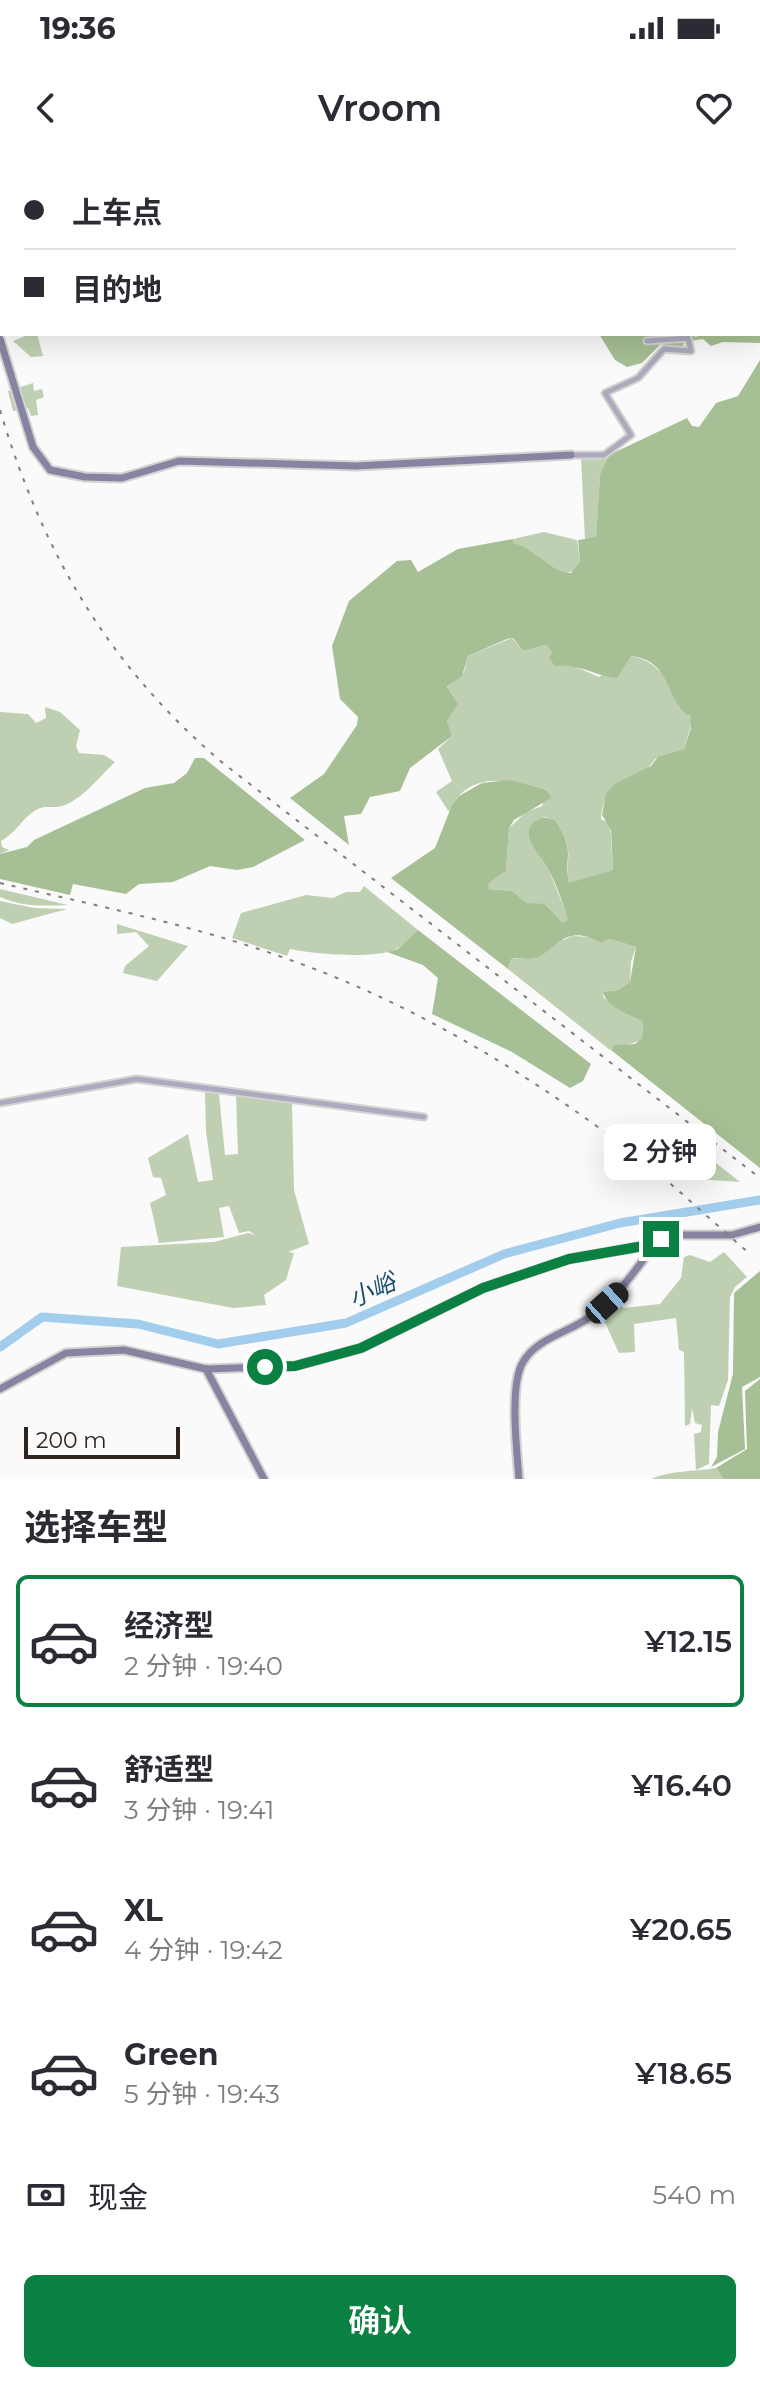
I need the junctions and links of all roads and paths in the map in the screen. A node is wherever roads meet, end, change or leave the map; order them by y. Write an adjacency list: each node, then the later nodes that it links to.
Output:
1 (0, 339): 3 (street)
2 (647, 341): 3 (street)
3 (571, 455)
4 (0, 1103): 5 (street)
5 (424, 1117)
6 (760, 1227): 7 (street)
7 (655, 1244): 8 (street); 11 (street)
8 (206, 1369): 9 (street); 10 (street)
9 (0, 1389)
10 (264, 1479)
11 (519, 1479)

